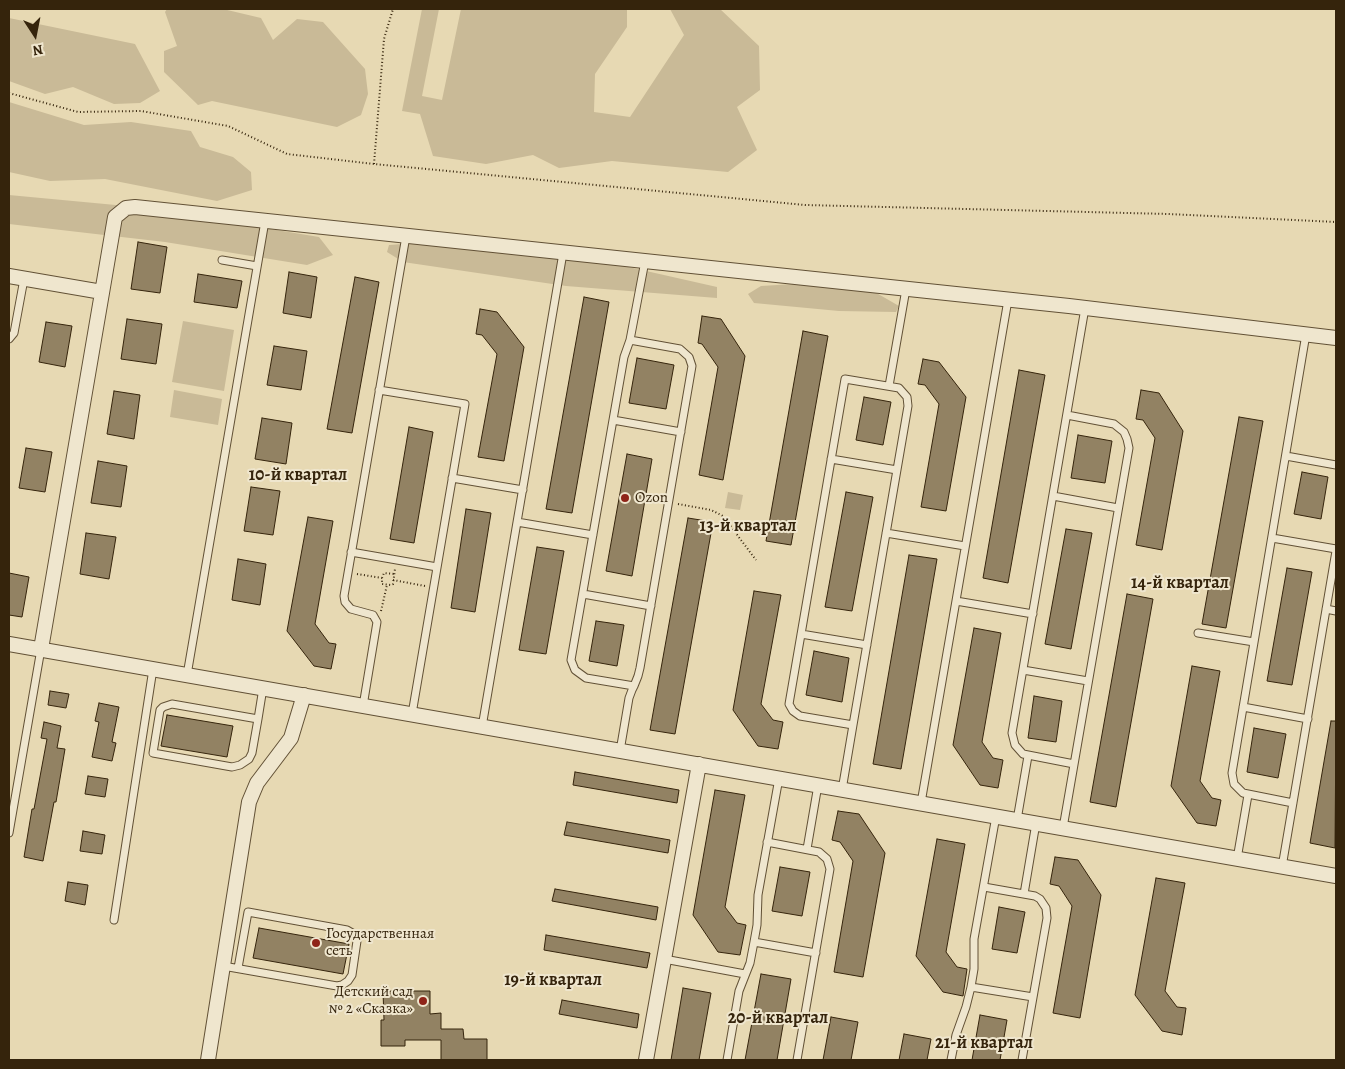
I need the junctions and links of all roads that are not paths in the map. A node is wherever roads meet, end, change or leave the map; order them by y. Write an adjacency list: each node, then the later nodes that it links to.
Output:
1 (265, 221): 2 (street); 6 (lane); 10 (street)
2 (406, 236): 3 (street); 18 (lane)
3 (564, 252): 5 (street); 27 (lane)
4 (222, 260): 6 (lane)
5 (644, 261): 9 (street); 16 (lane)
6 (257, 266): 52 (lane)
7 (9, 276): 8 (street)
8 (24, 279): 10 (street); 15 (lane)
9 (906, 289): 11 (street); 17 (lane)
10 (102, 292): 49 (street)
11 (1008, 300): 12 (street); 34 (lane)
12 (1085, 308): 13 (street); 19 (lane)
13 (1306, 334): 14 (street); 22 (lane)
14 (1336, 338)
15 (9, 339)
16 (630, 340): 20 (lane); 21 (lane)
17 (889, 386): 23 (lane); 25 (lane)
18 (379, 390): 26 (lane); 36 (lane)
19 (1067, 415): 28 (lane); 29 (lane)
20 (613, 420): 21 (lane); 32 (lane)
21 (681, 432): 40 (lane)
22 (1286, 456): 24 (lane); 33 (lane)
23 (831, 459): 25 (lane); 45 (lane)
24 (1336, 465)
25 (897, 470): 31 (lane)
26 (452, 478): 27 (lane); 37 (lane)
27 (523, 490): 30 (lane)
28 (1053, 496): 29 (lane); 43 (lane)
29 (1118, 508): 53 (lane)
30 (517, 522): 32 (lane); 63 (lane)
31 (886, 533): 34 (lane); 48 (lane)
32 (593, 535): 38 (lane)
33 (1272, 538): 35 (lane); 46 (lane)
34 (965, 546): 39 (lane)
35 (1336, 550): 41 (lane)
36 (351, 552): 37 (lane); 57 (lane)
37 (437, 567): 59 (lane)
38 (583, 594): 40 (lane); 54 (lane)
39 (956, 601): 43 (lane); 74 (lane)
40 (651, 606): 54 (lane)
41 (1326, 609): 42 (lane); 60 (lane)
42 (1336, 611)
43 (1033, 614): 51 (lane)
44 (1198, 633): 46 (lane)
45 (801, 634): 48 (lane); 62 (lane)
46 (1254, 642): 58 (lane)
47 (9, 644): 49 (street)
48 (867, 645): 62 (lane)
49 (41, 649): 50 (street); 80 (lane)
50 (153, 669): 52 (street); 64 (lane)
51 (1023, 670): 53 (lane); 67 (lane)
52 (187, 675): 55 (street)
53 (1088, 681): 69 (lane)
54 (634, 686): 65 (lane)
55 (263, 688): 56 (street); 61 (lane)
56 (304, 696): 57 (street); 88 (street)
57 (363, 706): 59 (street)
58 (1243, 708): 60 (lane); 73 (lane)
59 (412, 714): 63 (street)
60 (1308, 718): 75 (lane)
61 (258, 719): 66 (lane); 66 (lane)
62 (853, 725): 72 (lane)
63 (482, 726): 65 (street)
64 (140, 751): 66 (lane); 90 (lane)
65 (620, 751): 68 (street)
66 (153, 753)
67 (1028, 756): 69 (lane); 77 (lane)
68 (698, 764): 70 (street); 93 (street)
69 (1074, 764): 79 (lane)
70 (778, 778): 71 (street); 81 (lane)
71 (818, 785): 72 (street); 82 (lane)
72 (842, 790): 74 (street)
73 (1248, 795): 75 (lane); 83 (lane)
74 (921, 803): 76 (street)
75 (1294, 803): 84 (lane)
76 (996, 816): 77 (street); 86 (lane)
77 (1017, 820): 78 (street)
78 (1036, 823): 79 (street); 87 (lane)
79 (1063, 828): 83 (street)
80 (9, 833)
81 (767, 842): 82 (lane); 91 (lane)
82 (807, 850): 92 (lane)
83 (1237, 859): 84 (street)
84 (1282, 867): 85 (street)
85 (1336, 876)
86 (984, 887): 87 (lane); 97 (lane)
87 (1024, 894): 98 (lane)
88 (232, 910): 89 (lane); 94 (street)
89 (248, 912): 95 (lane); 95 (lane)
90 (114, 920)
91 (754, 942): 92 (lane); 96 (lane)
92 (816, 953): 102 (lane)
93 (664, 959): 96 (lane); 100 (street)
94 (223, 966): 95 (lane); 99 (street)
95 (238, 968)
96 (746, 974): 101 (lane)
97 (971, 987): 98 (lane); 103 (lane)
98 (1033, 998): 104 (lane)
99 (208, 1060)
100 (646, 1060)
101 (727, 1060)
102 (797, 1060)
103 (951, 1060)
104 (1022, 1060)

